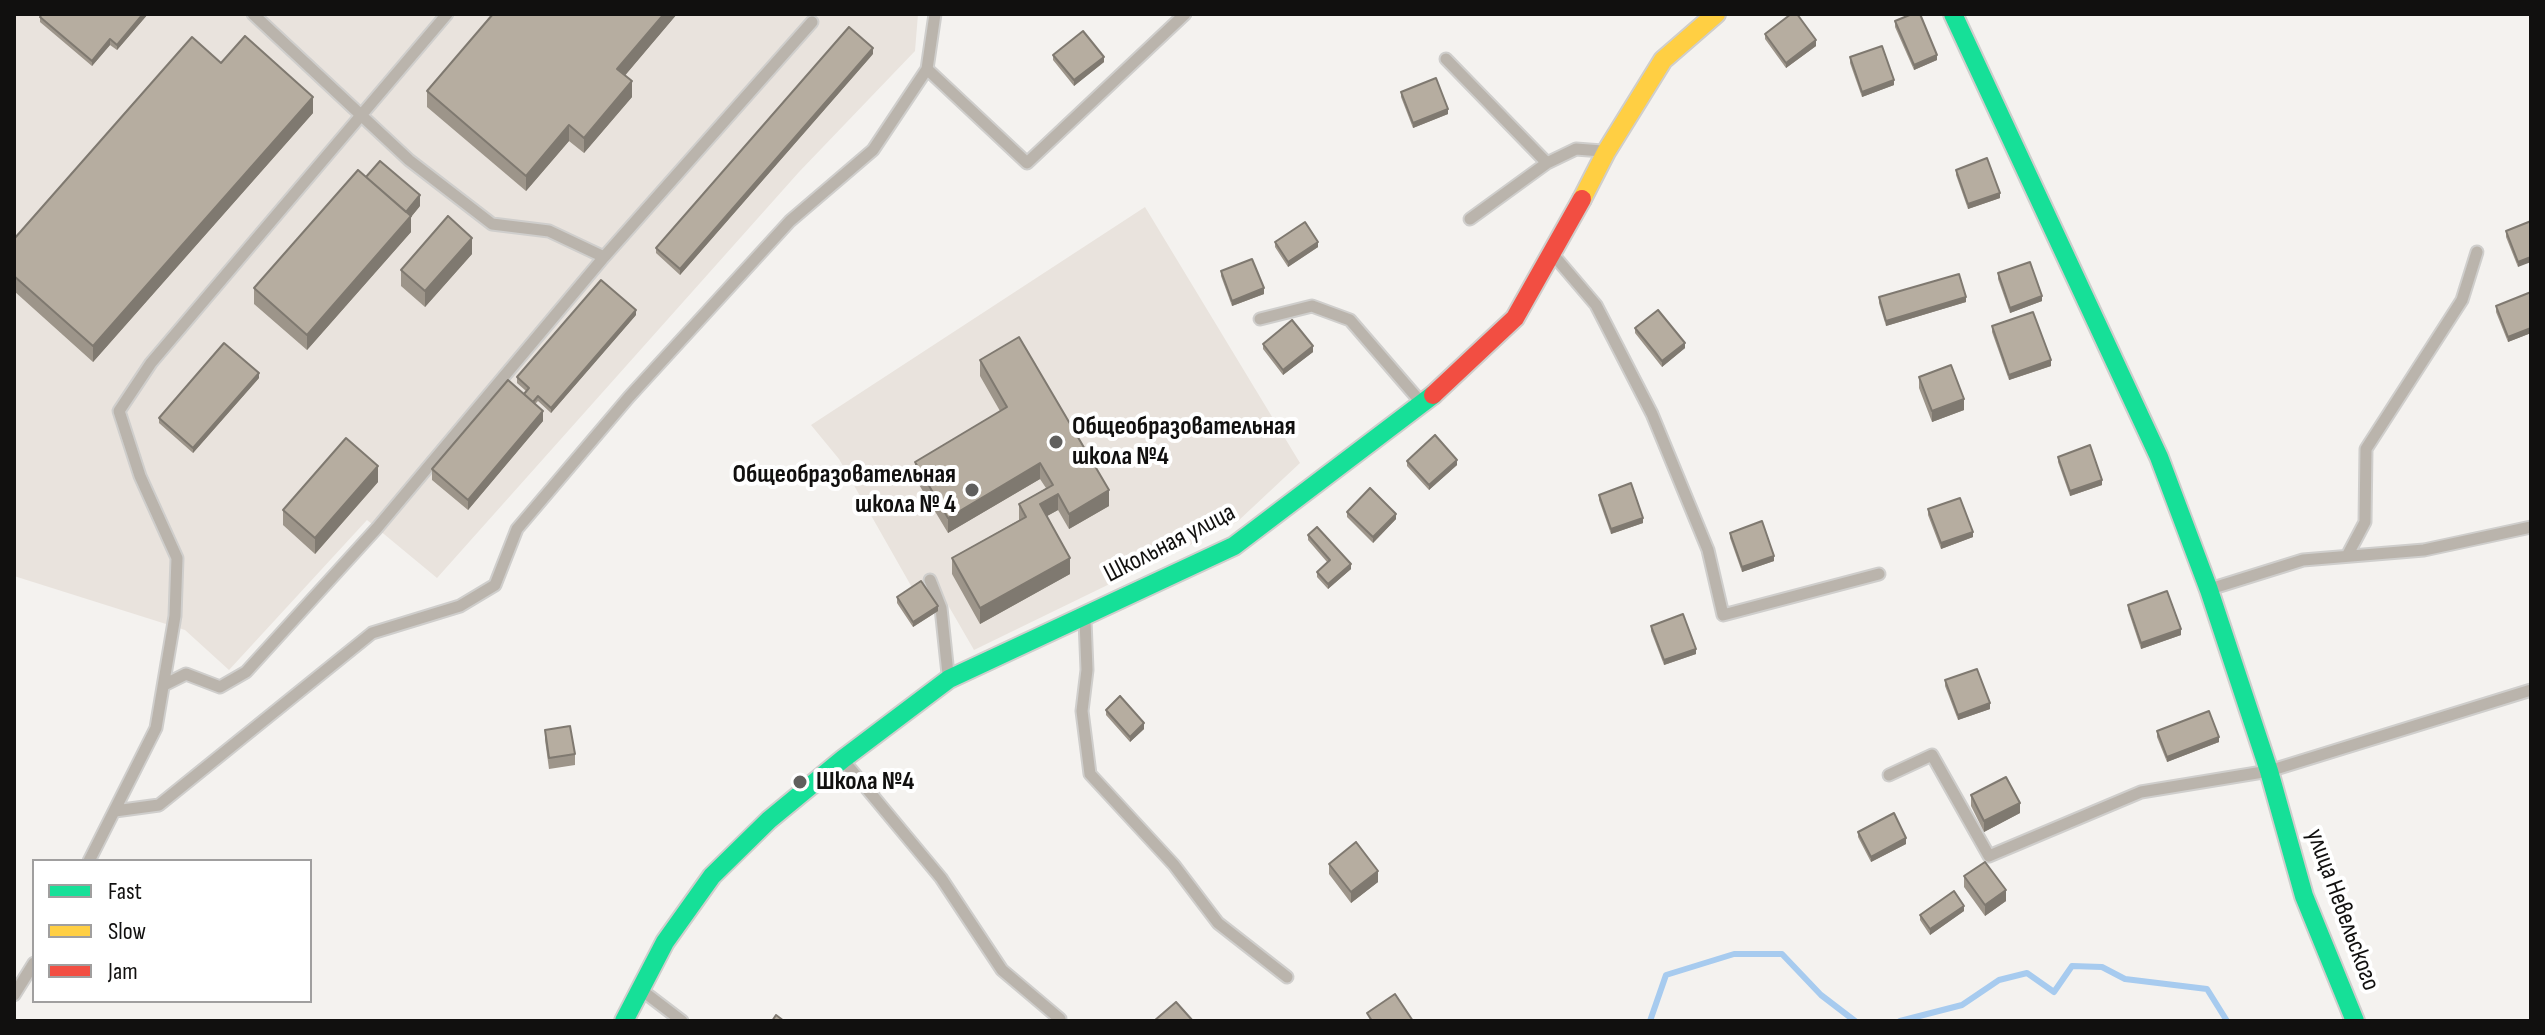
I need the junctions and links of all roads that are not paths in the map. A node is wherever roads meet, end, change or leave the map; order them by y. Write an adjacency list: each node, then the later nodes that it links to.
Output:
1 (253, 14): 10 (lane)
2 (447, 14): 10 (lane)
3 (935, 14): 9 (lane)
4 (1185, 14): 9 (lane)
5 (1716, 14): 11 (street, Школьная улица)
6 (1958, 15): 23 (street, улица Невельского)
7 (812, 22): 16 (lane)
8 (1446, 59): 12 (lane)
9 (927, 69): 31 (lane)
10 (360, 116): 16 (lane); 26 (lane)
11 (1606, 152): 12 (lane); 15 (street, Школьная улица)
12 (1547, 163): 13 (lane)
13 (1470, 219)
14 (2477, 252): 20 (lane)
15 (1554, 254): 18 (street, Школьная улица); 21 (lane)
16 (604, 257): 26 (lane)
17 (1260, 319): 18 (lane)
18 (1422, 404): 24 (street, Школьная улица)
19 (2531, 527): 20 (lane)
20 (2347, 556): 23 (lane)
21 (1879, 574)
22 (930, 580): 25 (lane)
23 (2209, 590): 29 (street, улица Невельского)
24 (1085, 615): 25 (street, Школьная улица); 34 (lane)
25 (949, 679): 28 (street, Школьная улица)
26 (164, 685): 31 (lane)
27 (2531, 690): 29 (lane)
28 (843, 759): 35 (street, Школьная улица); 37 (lane)
29 (2269, 771): 30 (lane); 40 (street, улица Невельского)
30 (1889, 775)
31 (115, 811): 32 (lane)
32 (90, 859)
33 (32, 966): 36 (lane)
34 (1287, 977)
35 (640, 989): 38 (street, Школьная улица); 39 (lane)
36 (14, 995)
37 (1060, 1019)
38 (624, 1021)
39 (682, 1021)
40 (2355, 1021)

